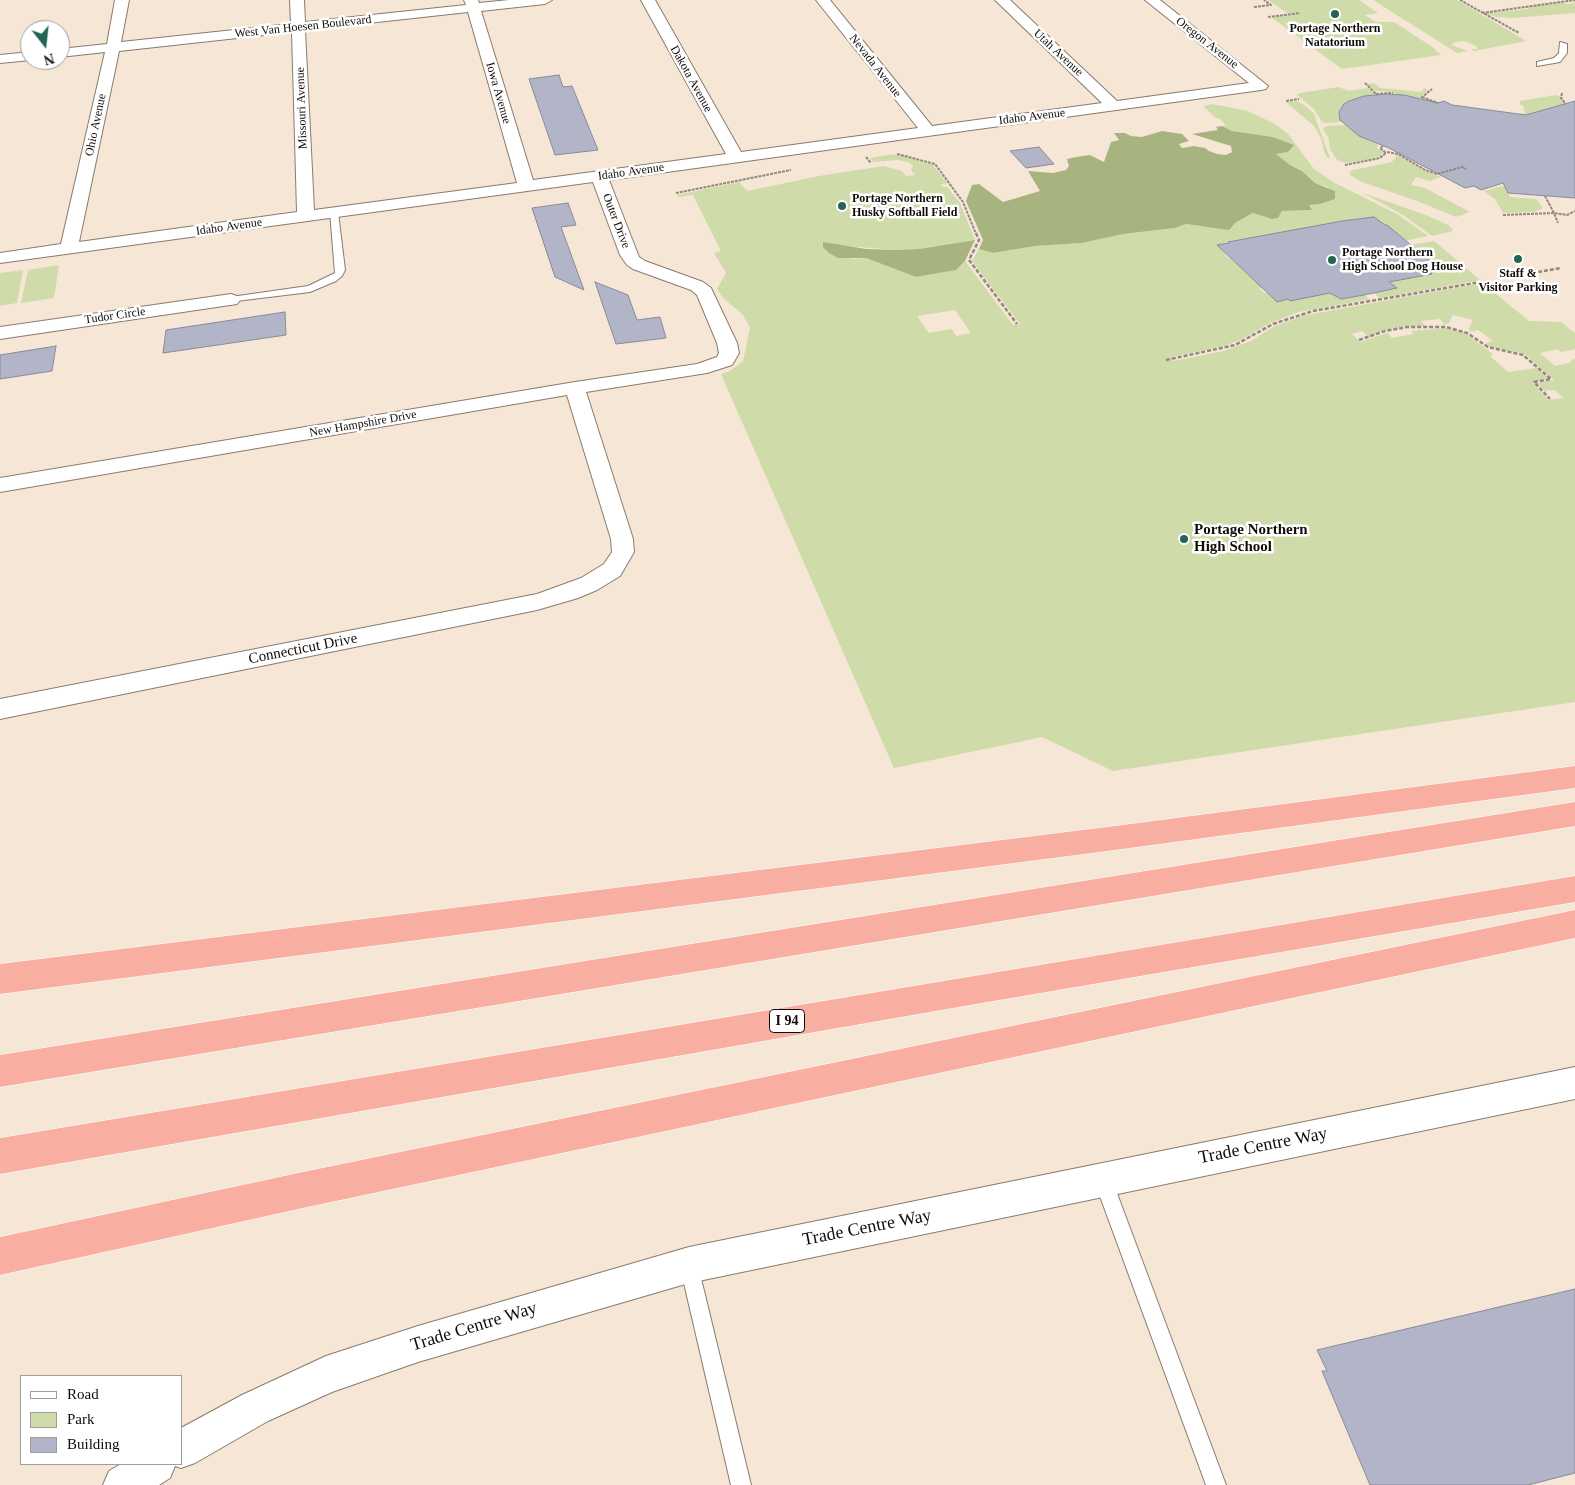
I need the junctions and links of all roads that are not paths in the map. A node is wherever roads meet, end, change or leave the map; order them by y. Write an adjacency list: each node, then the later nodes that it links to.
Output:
1 (122, 0): 11 (street, Ohio Avenue)
2 (297, 0): 9 (street, Missouri Avenue)
3 (545, 0): 8 (street, West Van Hoesen Boulevard)
4 (648, 0): 19 (street, Dakota Avenue)
5 (823, 0): 18 (street, Nevada Avenue)
6 (1002, 0): 17 (street, Utah Avenue)
7 (1152, 0): 16 (street, Oregon Avenue)
8 (472, 4): 9 (street, West Van Hoesen Boulevard); 21 (street, Iowa Avenue)
9 (299, 27): 11 (street, West Van Hoesen Boulevard); 23 (street, Missouri Avenue)
10 (1563, 44): 15 (lane)
11 (113, 47): 12 (street, West Van Hoesen Boulevard); 24 (street, Ohio Avenue)
12 (70, 52)
13 (20, 57): 14 (street)
14 (0, 59)
15 (1540, 64)
16 (1262, 86): 17 (street, Idaho Avenue)
17 (1114, 106): 18 (street, Idaho Avenue)
18 (928, 131): 19 (street, Idaho Avenue)
19 (736, 157): 20 (street, Idaho Avenue)
20 (599, 176): 21 (street, Idaho Avenue); 28 (street, Outer Drive)
21 (526, 186): 22 (street, Idaho Avenue)
22 (334, 212): 23 (street, Idaho Avenue); 26 (lane)
23 (306, 216): 24 (street, Idaho Avenue)
24 (69, 249): 25 (street, Idaho Avenue)
25 (0, 258)
26 (231, 300): 27 (street, Tudor Circle)
27 (0, 333)
28 (725, 361): 29 (street, New Hampshire Drive)
29 (574, 388): 30 (street, New Hampshire Drive); 31 (street, Connecticut Drive)
30 (0, 485)
31 (0, 709)
32 (1575, 776): 36 (highway)
33 (1575, 814): 37 (highway)
34 (1575, 889): 39 (highway, I 94)
35 (1575, 924): 41 (highway)
36 (0, 979)
37 (0, 1071)
38 (1575, 1083): 40 (street, Trade Centre Way)
39 (0, 1156)
40 (1102, 1180): 42 (street, Trade Centre Way); 47 (lane)
41 (0, 1256)
42 (689, 1265): 43 (street, Trade Centre Way); 46 (lane)
43 (182, 1448)
44 (154, 1465): 45 (street)
45 (123, 1485)
46 (741, 1485)
47 (1216, 1485)

